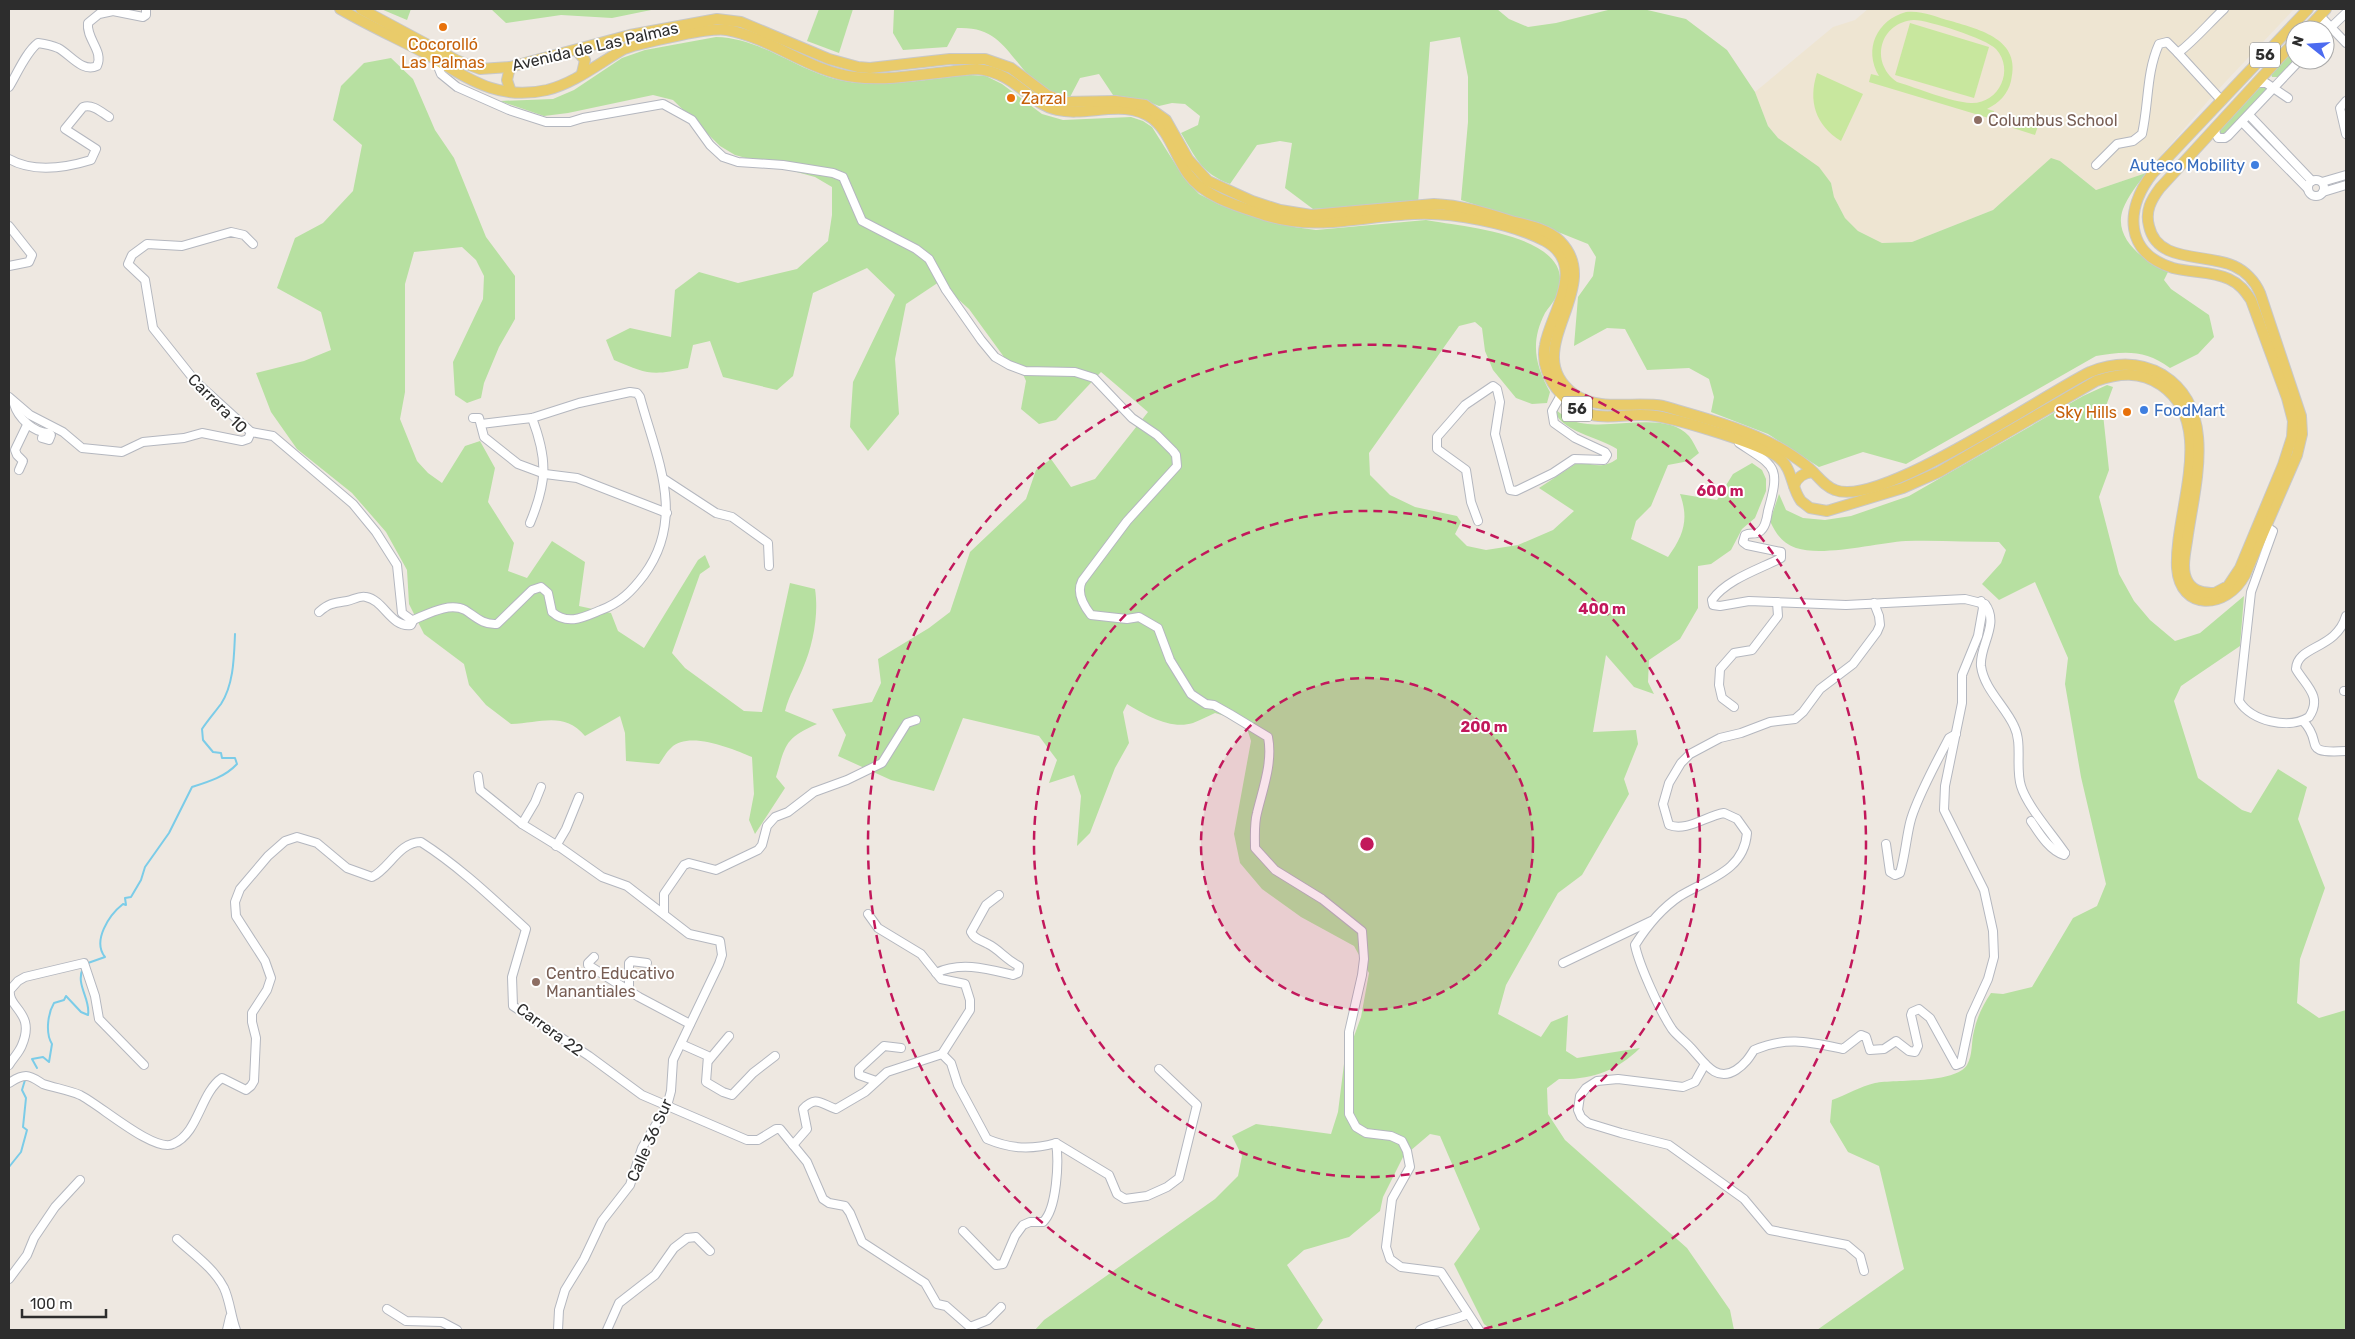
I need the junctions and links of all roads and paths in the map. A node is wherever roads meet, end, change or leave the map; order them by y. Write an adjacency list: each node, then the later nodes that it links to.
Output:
1 (146, 9): 21 (street)
2 (340, 9): 15 (main road, Avenida de Las Palmas / 56)
3 (361, 9): 16 (main road, Avenida de Las Palmas / 56)
4 (2224, 9): 14 (street)
5 (2308, 9): 25 (main road, 56)
6 (2326, 9): 8 (main road)
7 (2346, 13): 9 (street)
8 (2316, 20)
9 (2335, 23)
10 (2335, 31): 11 (street)
11 (2346, 43)
12 (576, 50): 16 (main road, Avenida de Las Palmas / 56); 19 (main road); 53 (main road, Avenida de Las Palmas / 56)
13 (2285, 51): 17 (main road, Avenida de Las Palmas / 56)
14 (2178, 53): 25 (street); 33 (street)
15 (435, 59): 23 (main road, Avenida de Las Palmas / 56); 115 (street)
16 (510, 67): 23 (main road)
17 (2268, 69): 20 (main road, Avenida de Las Palmas / 56); 22 (street)
18 (2290, 70): 22 (street)
19 (582, 74): 23 (main road, Avenida de Las Palmas / 56); 43 (main road, Avenida de Las Palmas / 56)
20 (2256, 83): 22 (street); 29 (main road, Avenida de Las Palmas / 56)
21 (9, 86)
22 (2275, 86): 24 (street); 27 (street)
23 (511, 92)
24 (2289, 97)
25 (2222, 101): 57 (main road, 56)
26 (2346, 101): 31 (street)
27 (2249, 115): 30 (street); 35 (street)
28 (109, 117): 32 (street)
29 (2221, 120): 30 (street); 62 (main road, Avenida de Las Palmas / 56)
30 (2242, 122): 38 (street)
31 (2346, 134)
32 (9, 159)
33 (2096, 165)
34 (2346, 175): 36 (street)
35 (2312, 181): 36 (street); 38 (street)
36 (2322, 182): 39 (street)
37 (2346, 185): 39 (street)
38 (2308, 189): 39 (street)
39 (2323, 192)
40 (9, 226): 42 (street)
41 (253, 244): 49 (street, Carrera 10)
42 (9, 266)
43 (1561, 395): 51 (main road, Avenida de Las Palmas / 56); 60 (street)
44 (11, 400): 48 (street); 49 (street, Carrera 10)
45 (473, 418): 47 (street)
46 (532, 418): 47 (street); 54 (street); 55 (street)
47 (481, 424): 54 (street)
48 (28, 425): 50 (street); 52 (street)
49 (251, 432): 69 (street)
50 (44, 433)
51 (1732, 438): 56 (main road, Avenida de Las Palmas / 56); 65 (street)
52 (19, 470)
53 (1813, 472): 56 (main road); 57 (main road, Avenida de Las Palmas / 56)
54 (544, 474): 59 (street); 61 (street)
55 (664, 479): 59 (street); 63 (street)
56 (1794, 486): 58 (main road, Avenida de Las Palmas / 56)
57 (1835, 490): 58 (main road)
58 (1832, 510): 62 (main road, Avenida de Las Palmas / 56)
59 (667, 513): 69 (street)
60 (1478, 521)
61 (530, 523)
62 (2267, 527): 72 (street)
63 (769, 566)
64 (1980, 601): 66 (street); 73 (street); 78 (street)
65 (1778, 602): 66 (street); 70 (street)
66 (1874, 603): 85 (street)
67 (319, 612): 69 (street)
68 (2346, 616): 72 (street)
69 (413, 620)
70 (1734, 707)
71 (916, 720): 83 (street)
72 (2303, 721): 74 (street)
73 (1956, 734): 80 (street); 98 (street)
74 (2346, 751)
75 (478, 776): 79 (street)
76 (541, 787): 79 (street)
77 (579, 798): 81 (street)
78 (2031, 821)
79 (522, 824): 81 (street)
80 (1886, 844)
81 (556, 846): 83 (street)
82 (999, 895): 89 (street)
83 (664, 914): 91 (street, Calle 36 Sur)
84 (868, 914): 89 (street)
85 (1654, 920): 88 (street); 98 (street)
86 (594, 957): 90 (street)
87 (647, 963): 90 (street)
88 (1563, 964)
89 (936, 973): 95 (street)
90 (628, 991): 91 (street)
91 (690, 1024): 93 (street, Calle 36 Sur)
92 (729, 1036): 97 (street)
93 (681, 1044): 97 (street); 104 (street, Calle 36 Sur)
94 (901, 1048): 102 (street)
95 (942, 1054): 102 (street); 105 (street)
96 (776, 1056): 97 (street)
97 (709, 1060)
98 (1705, 1064): 111 (street)
99 (9, 1065): 100 (street)
100 (144, 1065)
101 (1159, 1069): 105 (street)
102 (876, 1081): 106 (street)
103 (9, 1083): 104 (street, Carrera 22)
104 (667, 1106): 106 (street, Carrera 22); 120 (street, Calle 36 Sur)
105 (1056, 1143): 108 (street)
106 (793, 1145): 113 (street)
107 (80, 1180): 112 (street)
108 (964, 1231)
109 (177, 1239): 116 (street)
110 (710, 1251): 121 (street)
111 (1864, 1271)
112 (9, 1279)
113 (1001, 1307)
114 (387, 1309): 119 (street)
115 (1468, 1314): 122 (street); 123 (street)
116 (230, 1317): 117 (street); 118 (street)
117 (227, 1330)
118 (236, 1330)
119 (457, 1330)
120 (558, 1330)
121 (607, 1330)
122 (1420, 1330)
123 (1479, 1330)

